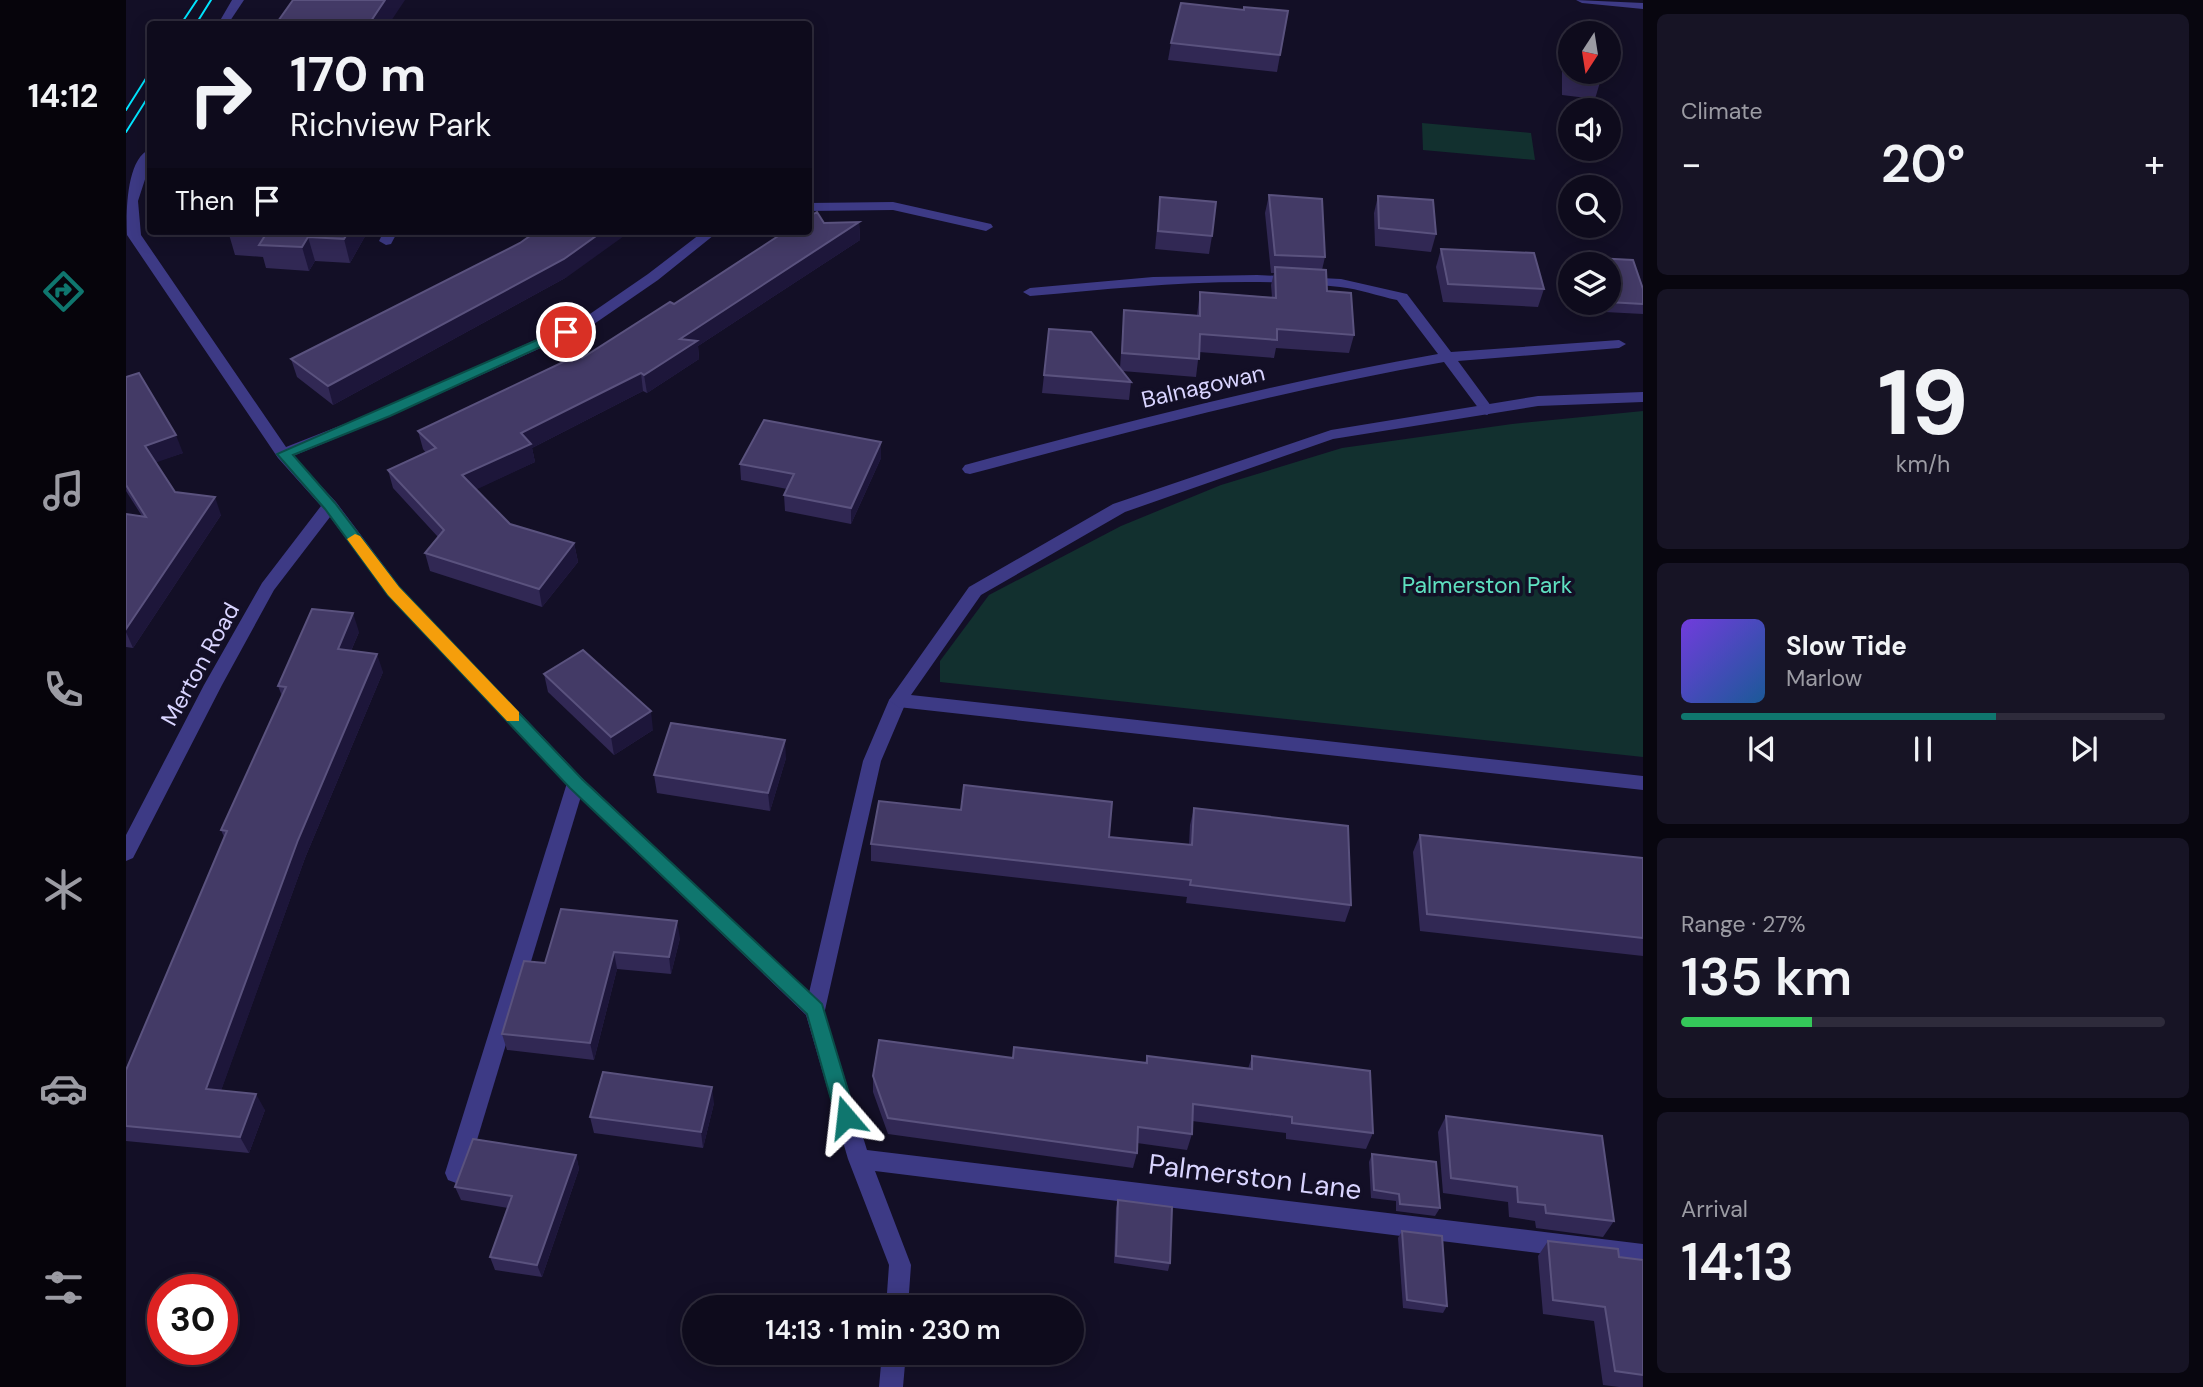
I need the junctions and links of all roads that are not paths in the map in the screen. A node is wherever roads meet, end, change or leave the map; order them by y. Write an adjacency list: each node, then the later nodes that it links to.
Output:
1 (237, 0): 4 (street)
2 (1582, 0): 3 (street)
3 (1643, 6)
4 (225, 21)
5 (144, 178): 14 (street)
6 (812, 207): 7 (street)
7 (986, 227)
8 (707, 235): 14 (street)
9 (1030, 292): 11 (street)
10 (1619, 344): 11 (street, Balnagowan)
11 (1449, 357): 13 (street); 15 (street, Balnagowan)
12 (1643, 397): 13 (street)
13 (1487, 410): 17 (street)
14 (284, 454): 16 (street)
15 (970, 469)
16 (330, 506): 18 (street); 20 (street, Merton Road)
17 (898, 700): 19 (street); 21 (street)
18 (576, 783): 21 (street); 23 (street)
19 (1643, 783)
20 (126, 853)
21 (816, 1010): 22 (street)
22 (859, 1159): 24 (street, Palmerston Lane); 25 (street)
23 (456, 1173)
24 (1643, 1255)
25 (898, 1295)
26 (893, 1365): 27 (street)
27 (891, 1387)

